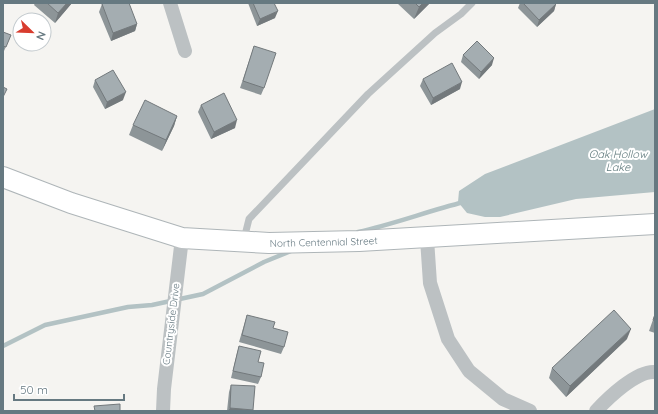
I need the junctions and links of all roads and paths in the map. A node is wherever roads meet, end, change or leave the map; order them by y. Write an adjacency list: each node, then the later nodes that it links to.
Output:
1 (170, 3): 3 (street)
2 (472, 3): 8 (lane)
3 (186, 52)
4 (3, 177): 6 (street, North Centennial Street)
5 (655, 224): 7 (street, North Centennial Street)
6 (182, 238): 8 (street, North Centennial Street); 10 (street, Countryside Drive)
7 (427, 239): 8 (street, North Centennial Street); 11 (street)
8 (243, 242)
9 (655, 372): 12 (street)
10 (163, 411)
11 (530, 411)
12 (596, 411)

